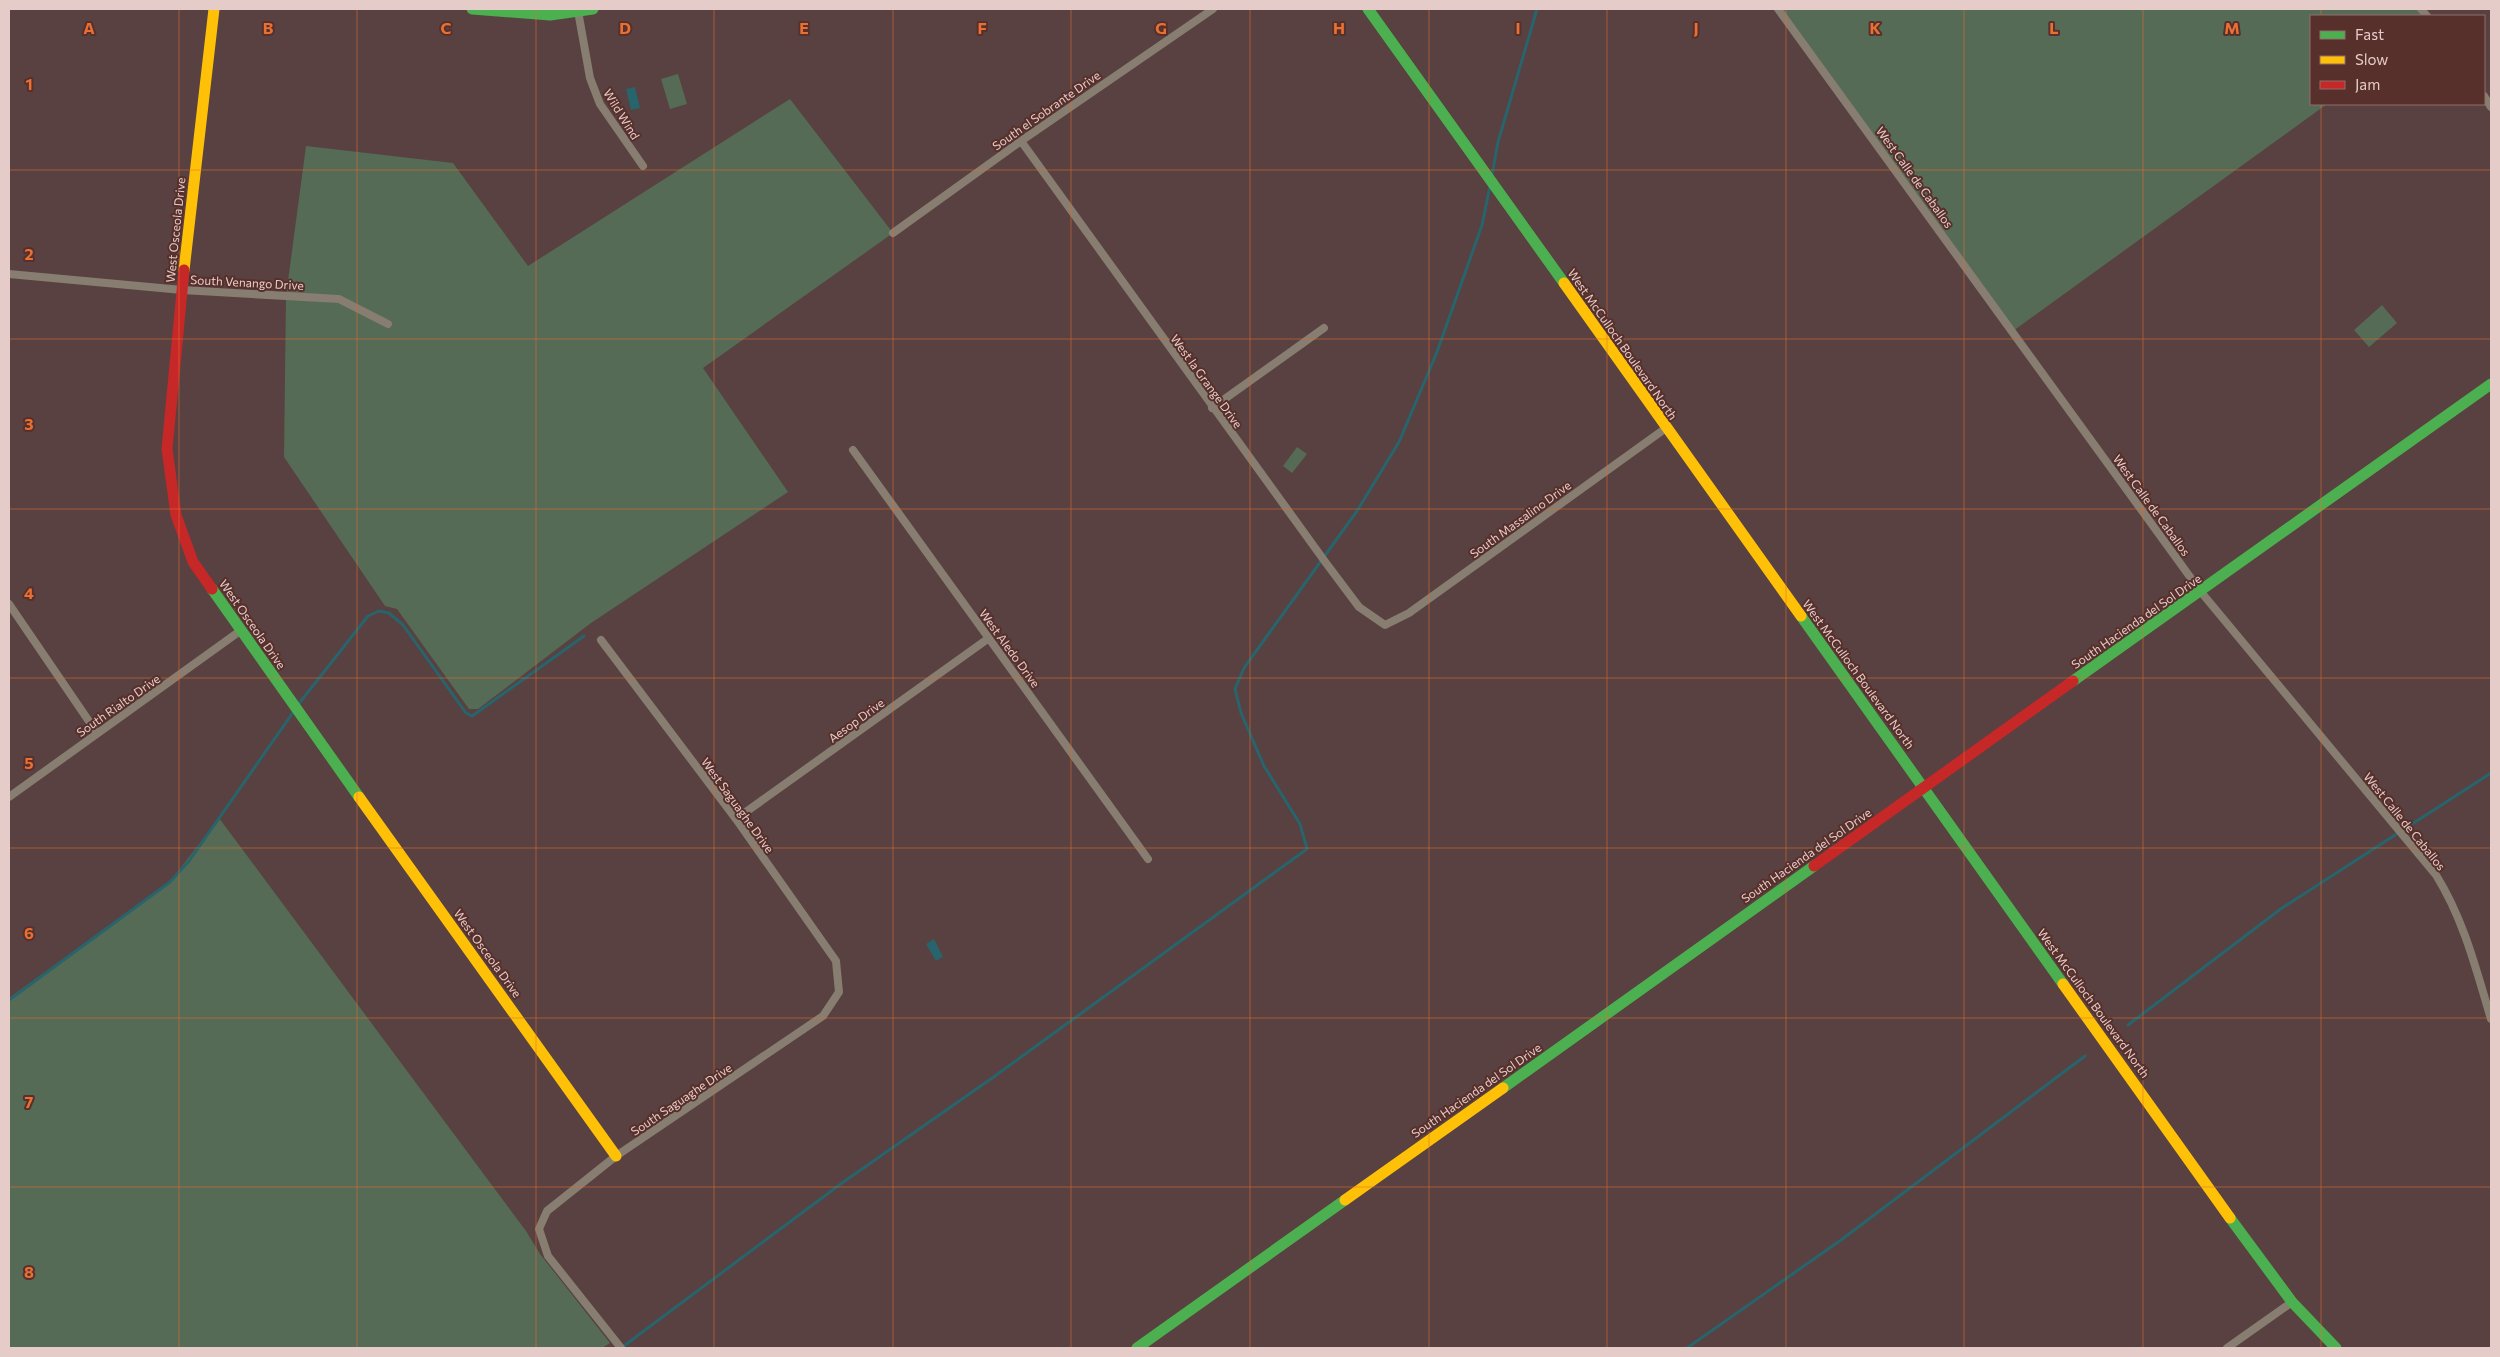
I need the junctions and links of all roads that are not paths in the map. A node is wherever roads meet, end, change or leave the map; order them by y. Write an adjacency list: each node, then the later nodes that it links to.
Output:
1 (214, 9): 12 (street, West Osceola Drive)
2 (472, 9): 7 (street)
3 (593, 9): 7 (street)
4 (1213, 9): 8 (street, South el Sobrante Drive)
5 (1368, 9): 17 (street, West McCulloch Boulevard North)
6 (1778, 9): 19 (street, West Calle de Caballos)
7 (578, 11): 9 (street, Wild Wind)
8 (1021, 141): 10 (street, South el Sobrante Drive); 16 (street, West la Grange Drive)
9 (643, 166)
10 (892, 233)
11 (9, 274): 12 (street, South Venango Drive)
12 (182, 290): 13 (street, South Venango Drive); 22 (street, West Osceola Drive)
13 (388, 324)
14 (1324, 328): 16 (street)
15 (2491, 384): 19 (street, South Hacienda del Sol Drive)
16 (1212, 408): 21 (street, West la Grange Drive)
17 (1666, 428): 21 (street, South Massalino Drive); 26 (street, West McCulloch Boulevard North)
18 (853, 450): 23 (street, West Aledo Drive)
19 (2201, 592): 26 (street, South Hacienda del Sol Drive); 31 (street, West Calle de Caballos)
20 (9, 604): 25 (street)
21 (1385, 625)
22 (240, 631): 25 (street, South Rialto Drive); 32 (street, West Osceola Drive)
23 (989, 638): 28 (street, Aesop Drive); 29 (street, West Aledo Drive)
24 (601, 640): 28 (street, West Saguaghe Drive)
25 (97, 733): 27 (street, South Rialto Drive)
26 (1924, 789): 33 (street, West McCulloch Boulevard North); 35 (street, South Hacienda del Sol Drive)
27 (9, 797)
28 (736, 819): 30 (street, West Saguaghe Drive)
29 (1148, 859)
30 (839, 992): 32 (street, South Saguaghe Drive)
31 (2491, 1019)
32 (616, 1156): 34 (street, South Saguaghe Drive)
33 (2292, 1302): 36 (street); 37 (street, West McCulloch Boulevard North)
34 (621, 1348)
35 (1137, 1348)
36 (2227, 1348)
37 (2336, 1348)

